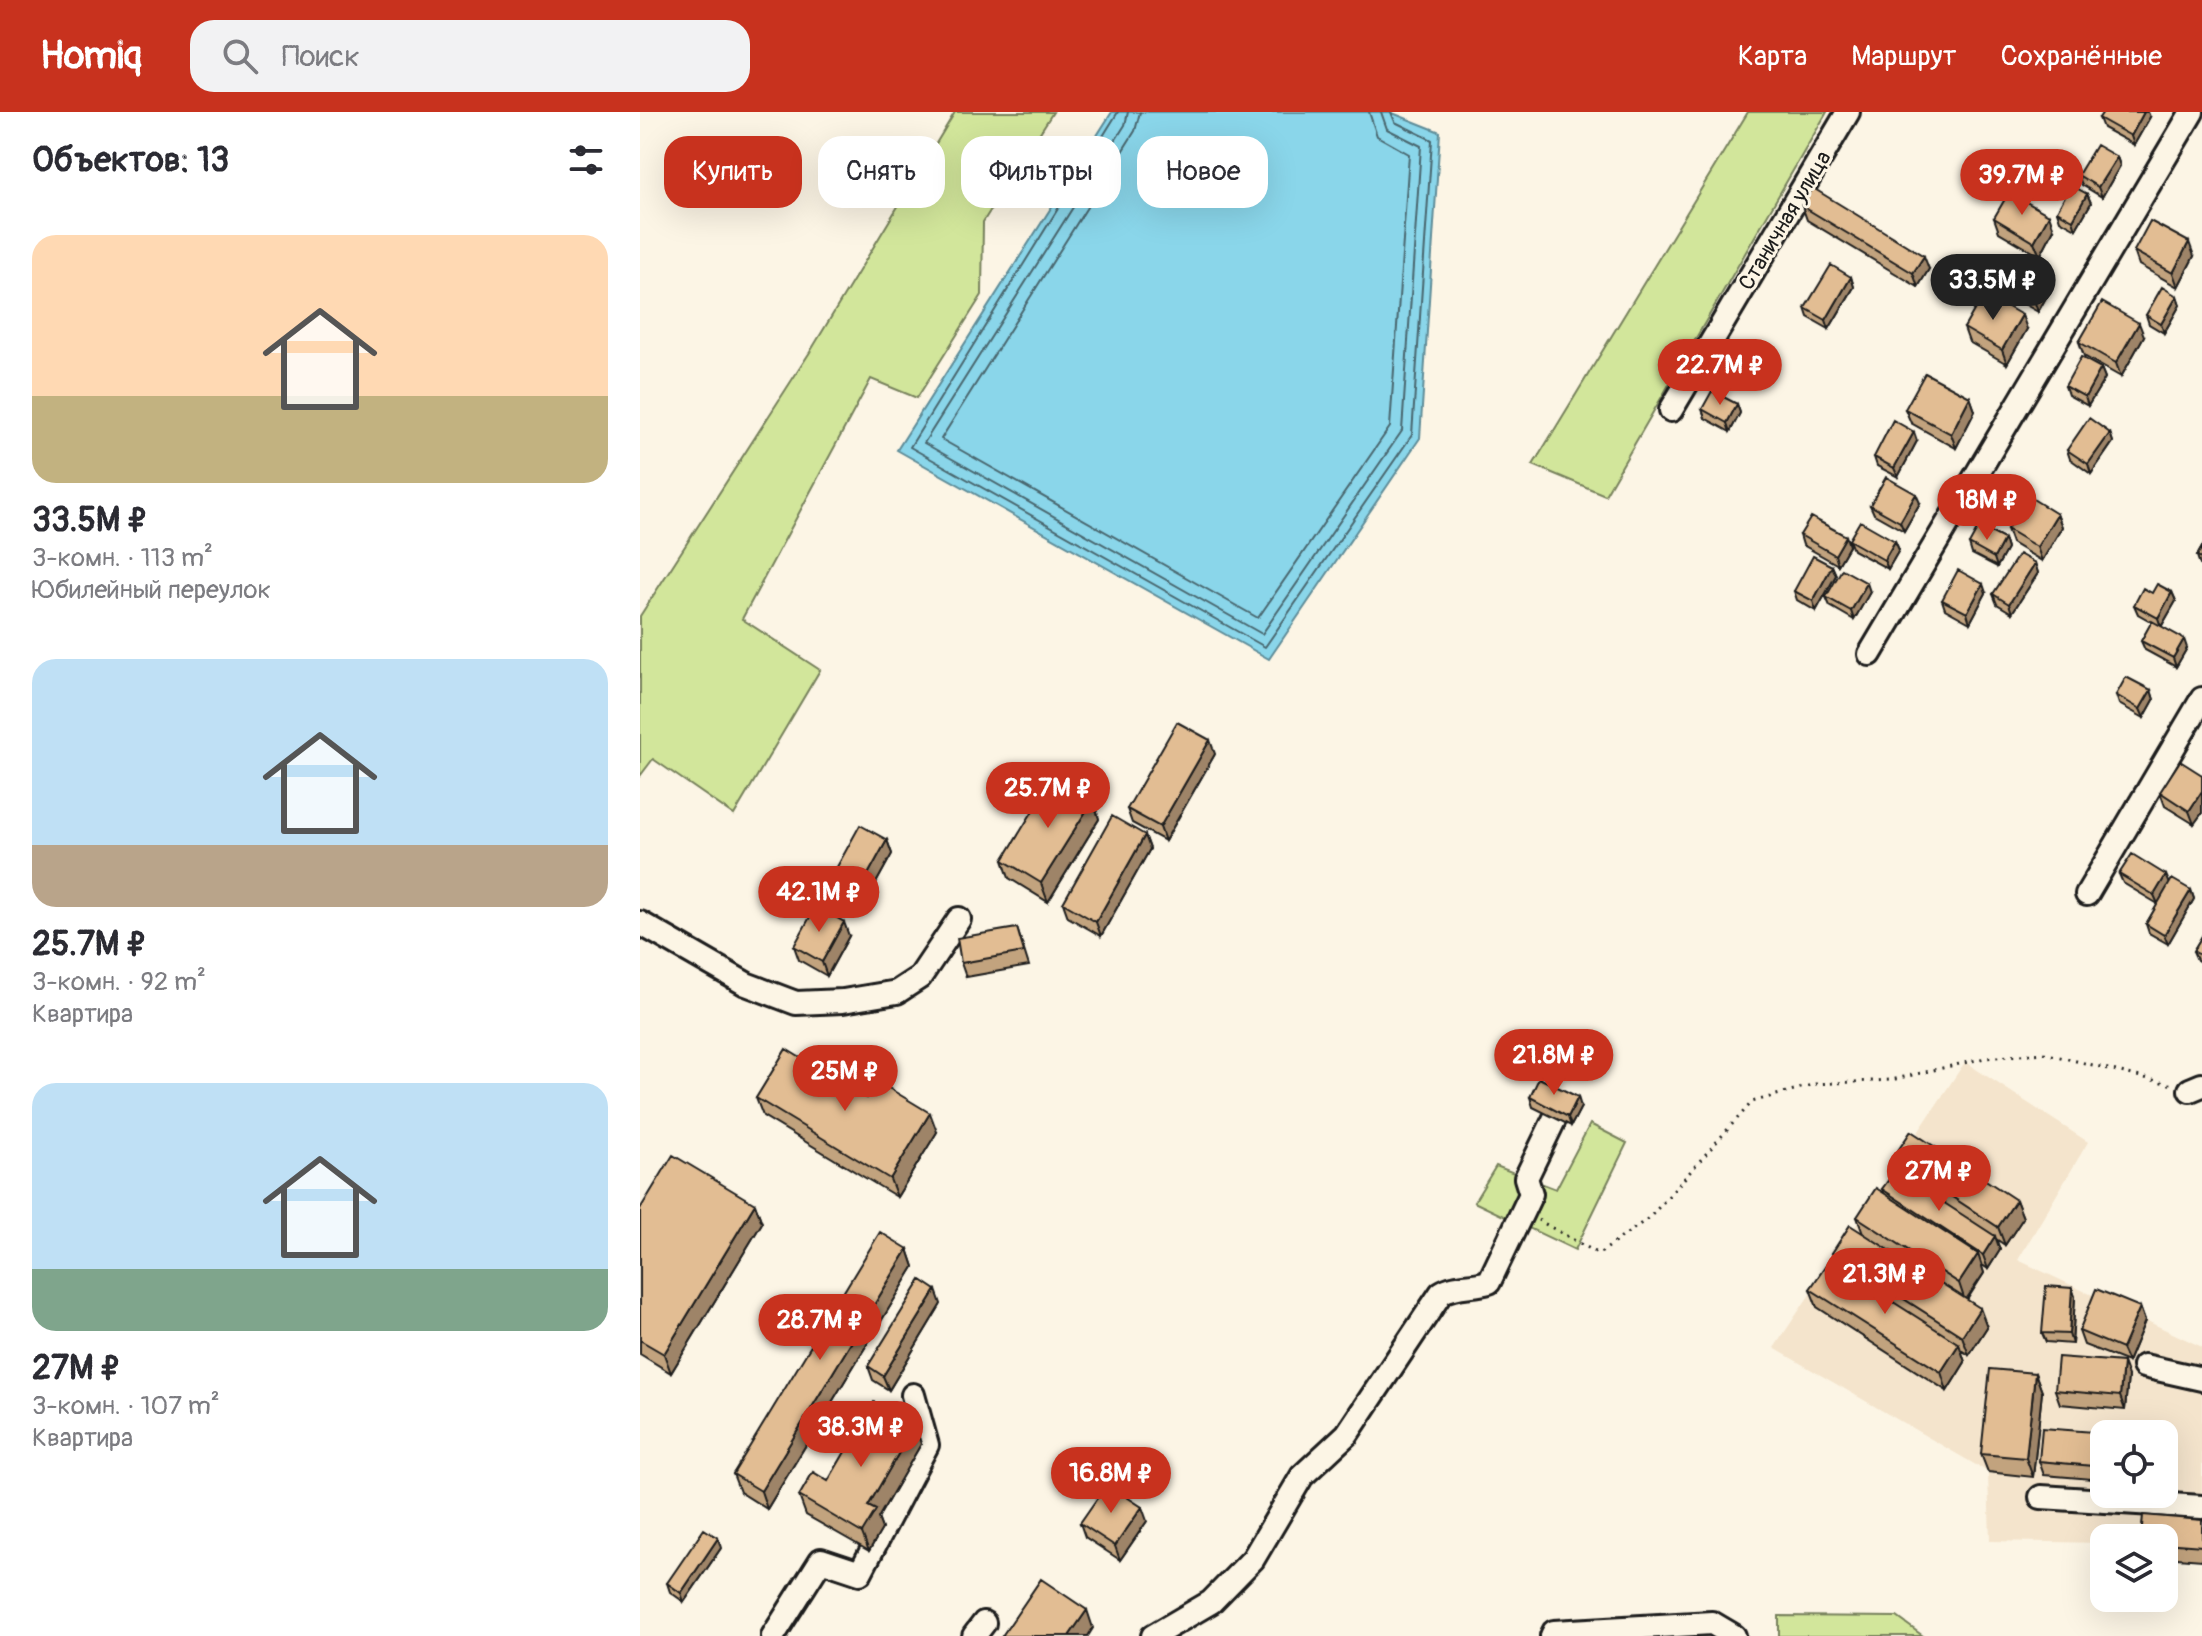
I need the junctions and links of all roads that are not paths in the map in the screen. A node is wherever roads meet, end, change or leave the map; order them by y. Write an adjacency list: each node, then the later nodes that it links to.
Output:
1 (1848, 112): 3 (street, Станичная улица)
2 (2192, 112): 4 (street)
3 (1671, 410)
4 (1870, 654)
5 (2202, 699): 6 (street)
6 (2087, 894)
7 (959, 919): 8 (street)
8 (640, 923)
9 (1555, 1118): 16 (street)
10 (2144, 1366): 11 (street)
11 (2202, 1379)
12 (913, 1395): 15 (street)
13 (2041, 1497): 14 (street)
14 (2202, 1507)
15 (773, 1636)
16 (1153, 1636)
17 (1552, 1636): 18 (street)
18 (1734, 1636)

